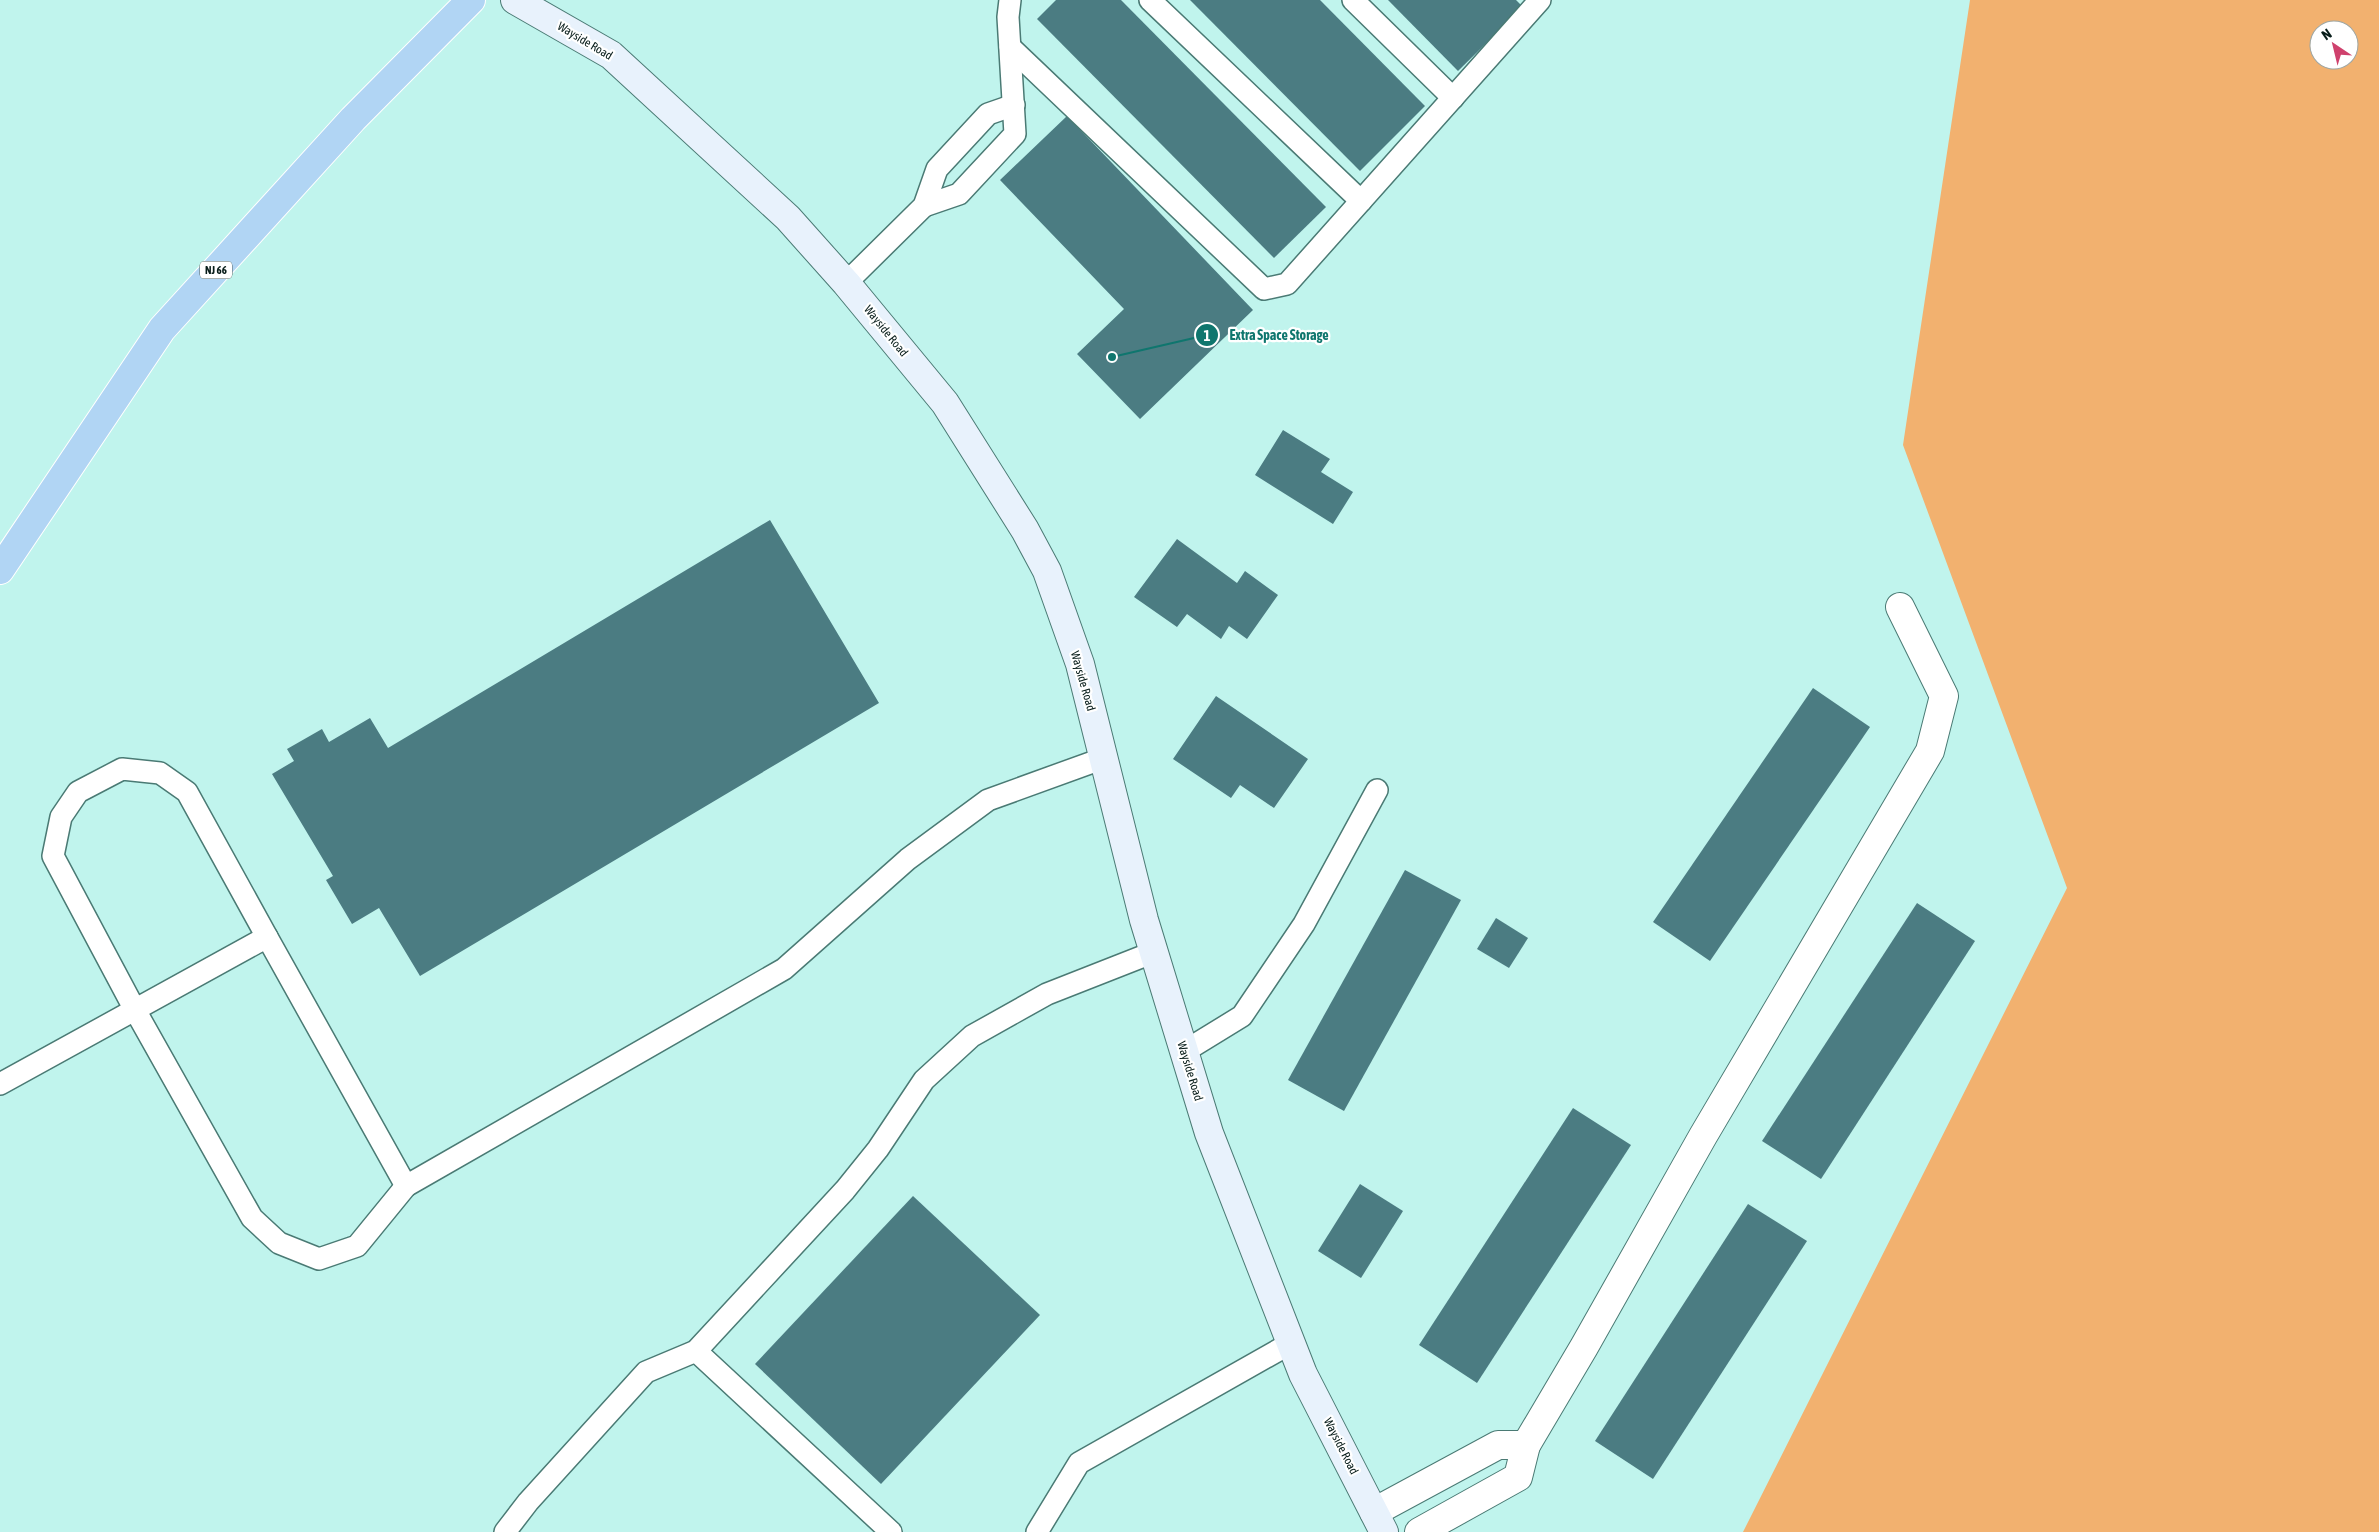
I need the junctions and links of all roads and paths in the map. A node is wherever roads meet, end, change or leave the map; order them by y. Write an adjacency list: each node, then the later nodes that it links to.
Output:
1 (471, 0): 13 (highway, NJ 66)
2 (515, 0): 12 (street, Wayside Road)
3 (1010, 0): 7 (lane)
4 (1150, 0): 10 (lane)
5 (1353, 0): 8 (lane)
6 (1540, 0): 8 (lane)
7 (1010, 48): 9 (lane); 10 (lane)
8 (1453, 98): 10 (lane)
9 (1014, 105): 11 (lane); 11 (lane)
10 (1361, 201)
11 (924, 206): 12 (lane)
12 (846, 283): 15 (street, Wayside Road)
13 (0, 570)
14 (1900, 607): 25 (street)
15 (1104, 758): 18 (street, Wayside Road); 22 (lane)
16 (1377, 790): 20 (lane)
17 (267, 937): 19 (lane); 19 (lane); 22 (lane)
18 (1154, 952): 20 (street, Wayside Road); 24 (lane)
19 (135, 1010): 21 (lane); 22 (lane)
20 (1185, 1051): 23 (street, Wayside Road)
21 (0, 1084)
22 (406, 1186)
23 (1292, 1343): 26 (street, Wayside Road); 29 (lane)
24 (696, 1351): 27 (lane); 28 (lane)
25 (1526, 1445): 26 (street); 30 (street)
26 (1377, 1526)
27 (505, 1532)
28 (891, 1532)
29 (1037, 1532)
30 (1419, 1532)

